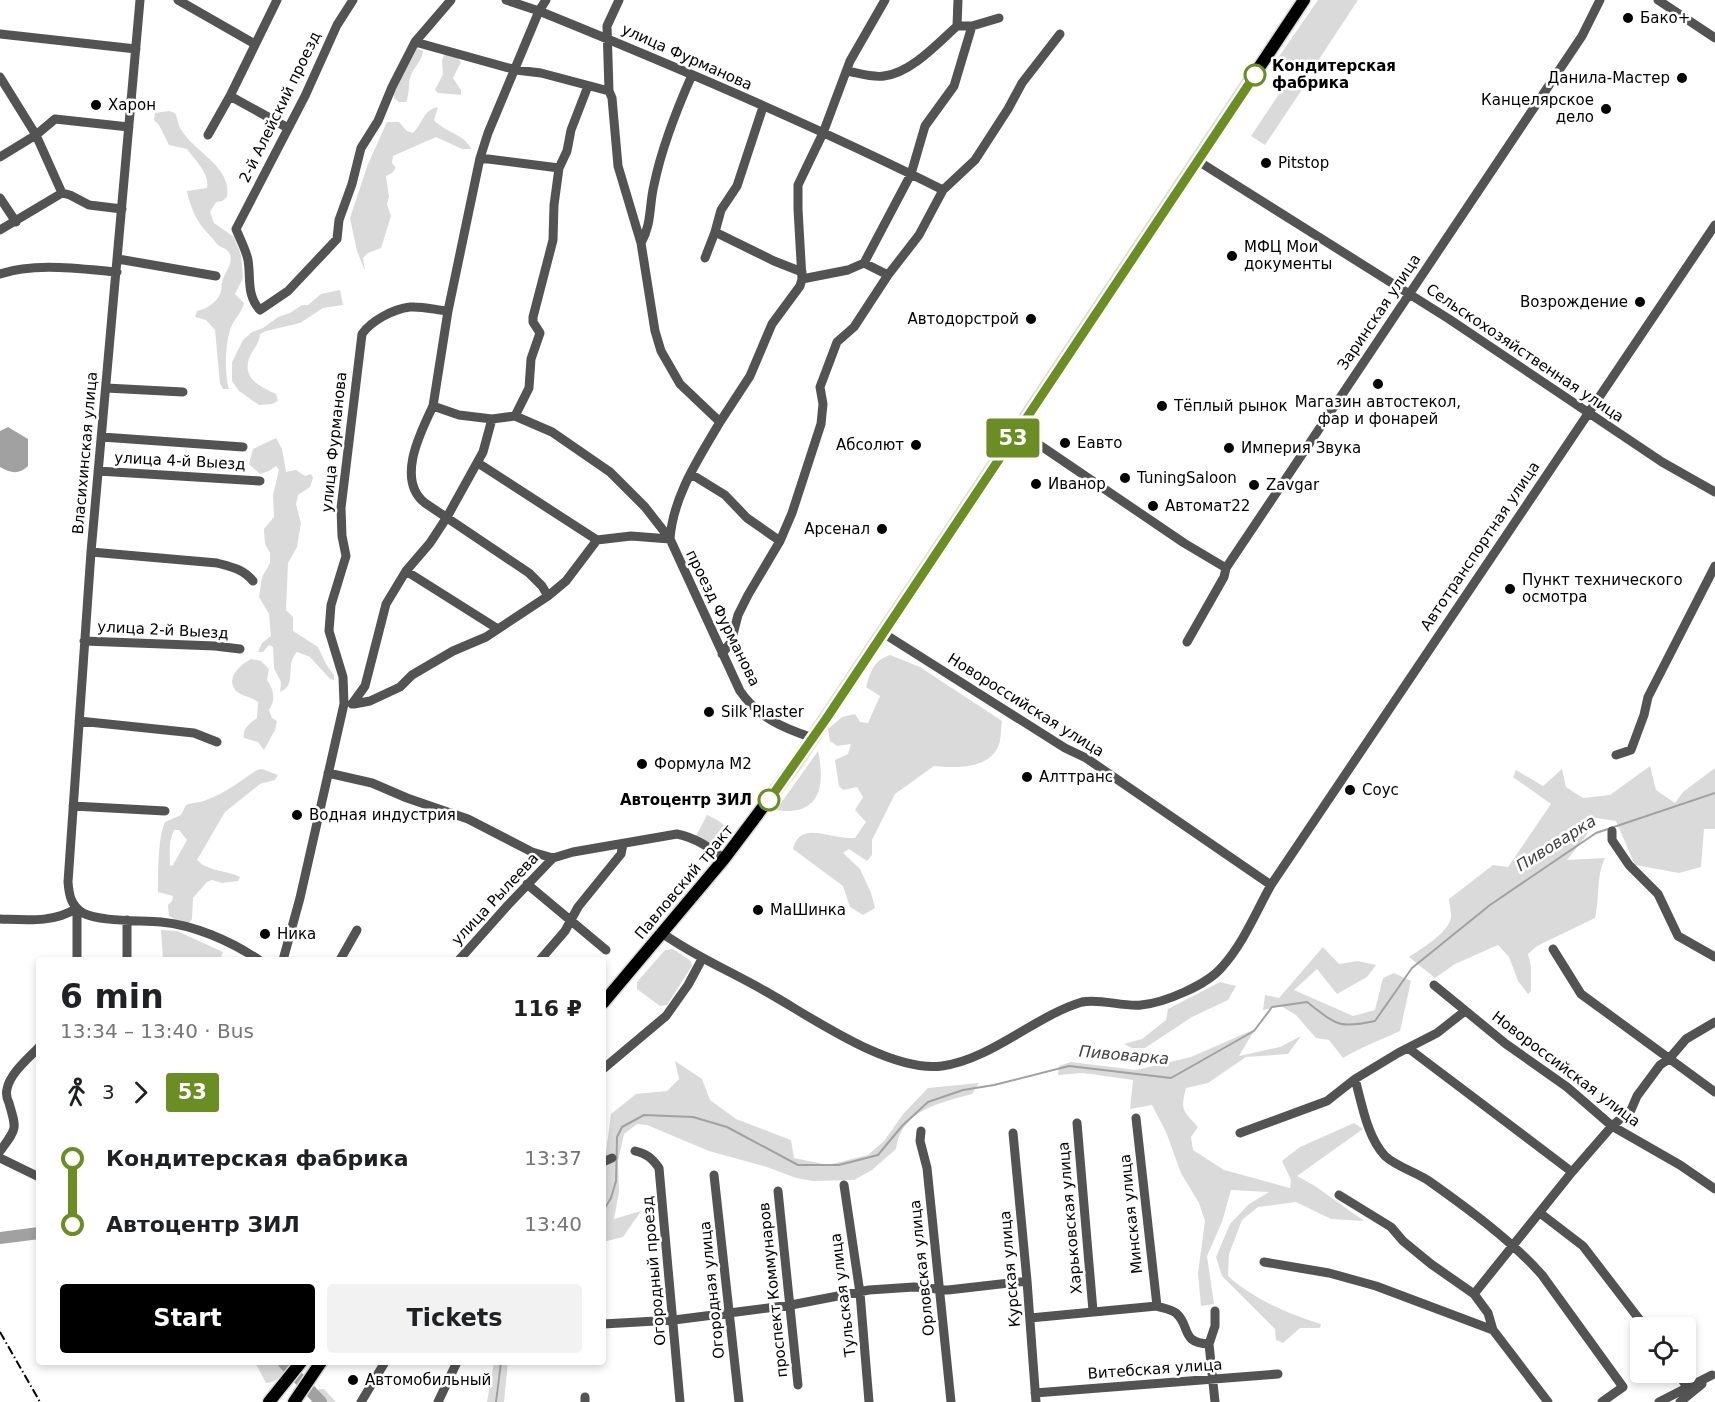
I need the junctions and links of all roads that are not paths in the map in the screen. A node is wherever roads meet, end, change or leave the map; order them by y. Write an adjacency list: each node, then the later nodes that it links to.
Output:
1 (140, 0): 24 (street, Власихинская улица)
2 (178, 0): 23 (street)
3 (277, 0): 23 (street)
4 (353, 0): 34 (street, 2-й Алейский проезд)
5 (451, 0): 22 (street)
6 (506, 0): 14 (street, улица Фурманова)
7 (546, 0): 14 (street)
8 (619, 0): 21 (street)
9 (885, 0): 26 (street)
10 (958, 0): 16 (street)
11 (1304, 0): 40 (main road, Павловский тракт)
12 (1600, 0): 60 (street, Заринская улица)
13 (1658, 0): 20 (street)
14 (539, 11): 21 (street, улица Фурманова); 25 (street)
15 (999, 18): 17 (street)
16 (957, 26): 17 (street); 26 (street)
17 (972, 26): 42 (street)
18 (0, 34): 24 (street)
19 (1060, 34): 43 (street)
20 (1715, 38)
21 (608, 39): 27 (street, улица Фурманова); 30 (street)
22 (415, 42): 25 (street); 34 (street, 2-й Алейский проезд)
23 (255, 44): 31 (street)
24 (136, 49): 33 (street, Власихинская улица)
25 (516, 70): 29 (street); 39 (street)
26 (847, 71): 35 (street)
27 (692, 75): 32 (street, улица Фурманова); 51 (street)
28 (0, 77): 36 (street)
29 (588, 86): 30 (street); 41 (street)
30 (609, 91): 51 (street)
31 (231, 96): 34 (street); 37 (street)
32 (763, 107): 35 (street, улица Фурманова); 50 (street)
33 (129, 127): 36 (street); 46 (street, Власихинская улица)
34 (288, 128)
35 (823, 133): 42 (street, улица Фурманова); 57 (street)
36 (36, 135): 38 (street); 44 (street)
37 (208, 135)
38 (0, 157)
39 (480, 158): 41 (street); 61 (street)
40 (1198, 161): 60 (street, Сельскохозяйственная улица); 69 (main road, Павловский тракт)
41 (559, 168): 66 (street)
42 (911, 174): 43 (street, улица Фурманова); 54 (street)
43 (943, 190): 58 (street)
44 (62, 194): 46 (street); 47 (street)
45 (0, 198): 47 (street)
46 (122, 209): 53 (street, Власихинская улица)
47 (16, 222): 49 (street)
48 (1715, 225): 65 (street, Автотранспортная улица)
49 (0, 230)
50 (715, 232): 52 (street); 57 (street)
51 (641, 243): 68 (street)
52 (705, 258)
53 (118, 259): 55 (street, Власихинская улица); 59 (street)
54 (864, 263): 57 (street); 58 (street)
55 (117, 272): 56 (street); 62 (street, Власихинская улица)
56 (0, 274)
57 (802, 275): 68 (street, проезд Фурманова)
58 (888, 275): 80 (street)
59 (216, 276)
60 (1408, 294): 65 (street, Сельскохозяйственная улица); 83 (street, Заринская улица)
61 (448, 311): 64 (street); 93 (street, улица Фурманова)
62 (106, 388): 63 (street); 70 (street, Власихинская улица)
63 (183, 392)
64 (433, 406): 67 (street); 77 (street)
65 (1588, 413): 76 (street, Сельскохозяйственная улица); 106 (street, Автотранспортная улица)
66 (515, 416): 67 (street); 78 (street)
67 (492, 419): 72 (street)
68 (720, 422): 74 (street, проезд Фурманова)
69 (1018, 430): 83 (street); 88 (main road, Павловский тракт)
70 (102, 436): 71 (street); 73 (street, Власихинская улица)
71 (243, 447)
72 (478, 463): 77 (street); 79 (street)
73 (99, 471): 75 (street, улица 4-й Выезд); 81 (street, Власихинская улица)
74 (691, 474): 78 (street, проезд Фурманова); 80 (street)
75 (260, 481)
76 (1715, 492)
77 (447, 518): 84 (street); 86 (street)
78 (670, 539): 79 (street); 92 (street, проезд Фурманова)
79 (597, 540): 86 (street)
80 (780, 541): 92 (street)
81 (91, 552): 85 (street); 89 (street, Власихинская улица)
82 (1715, 566): 97 (street)
83 (1226, 568): 90 (street, Заринская улица)
84 (406, 571): 87 (street); 93 (street)
85 (253, 581)
86 (548, 596): 87 (street)
87 (498, 629): 93 (street)
88 (883, 633): 95 (main road, Павловский тракт); 106 (street, Новороссийская улица)
89 (84, 641): 91 (street, улица 2-й Выезд); 94 (street, Власихинская улица)
90 (1187, 642)
91 (240, 650)
92 (722, 654): 95 (street, проезд Фурманова)
93 (349, 704): 98 (street, улица Фурманова)
94 (79, 721): 96 (street); 99 (street, Власихинская улица)
95 (813, 738): 104 (main road, Павловский тракт)
96 (217, 742)
97 (1616, 755)
98 (328, 772): 103 (street); 118 (street, улица Фурманова)
99 (73, 806): 100 (street); 107 (street, Власихинская улица)
100 (165, 811)
101 (1612, 831): 122 (street)
102 (623, 844): 103 (street, улица Рылеева); 104 (street, улица Рылеева); 109 (street)
103 (553, 858): 105 (street, улица Рылеева)
104 (724, 859): 112 (main road, Павловский тракт)
105 (527, 884): 109 (street); 120 (street, улица Рылеева)
106 (1271, 885): 123 (street, Автотранспортная улица)
107 (77, 908): 108 (street); 110 (street); 115 (street, Власихинская улица)
108 (0, 919)
109 (570, 919): 114 (street); 121 (street)
110 (127, 920): 116 (street); 117 (street)
111 (357, 930): 119 (street)
112 (662, 933): 123 (street, Автотранспортная улица); 125 (main road, Павловский тракт)
113 (1553, 949): 130 (street)
114 (606, 950)
115 (77, 957)
116 (127, 957)
117 (254, 957)
118 (284, 957)
119 (342, 957)
120 (462, 957)
121 (543, 957)
122 (1715, 957)
123 (702, 959): 131 (street)
124 (1434, 985): 126 (street, Новороссийская улица)
125 (606, 999)
126 (1465, 1011): 128 (street); 136 (street, Новороссийская улица)
127 (1715, 1022): 130 (street)
128 (1408, 1048): 132 (street); 143 (street)
129 (36, 1050): 140 (street)
130 (1669, 1059): 133 (street); 136 (street)
131 (606, 1066)
132 (1355, 1079): 139 (street); 151 (street)
133 (1715, 1092)
134 (1136, 1118): 158 (street, Минская улица)
135 (1077, 1122): 159 (street, Харьковская улица)
136 (1612, 1126): 143 (street); 147 (street, Новороссийская улица)
137 (921, 1131): 154 (street, Орловская улица)
138 (1012, 1133): 153 (street, Курская улица)
139 (1240, 1133)
140 (0, 1151)
141 (635, 1151): 164 (street, Огородный проезд)
142 (0, 1158): 145 (street)
143 (1572, 1172): 150 (street)
144 (714, 1175): 161 (street, Огородная улица)
145 (36, 1176)
146 (844, 1185): 155 (street, Тульская улица)
147 (1715, 1189)
148 (778, 1191): 157 (street, проспект Коммунаров)
149 (1339, 1195): 156 (street)
150 (1540, 1213): 151 (street); 162 (street)
151 (1512, 1246): 156 (street); 189 (street)
152 (1264, 1262): 166 (street)
153 (1027, 1281): 154 (street); 163 (street, Курская улица)
154 (939, 1288): 155 (street); 186 (street, Орловская улица)
155 (860, 1293): 157 (street); 185 (street, Тульская улица)
156 (1474, 1294): 166 (street)
157 (791, 1305): 161 (street); 176 (street, проспект Коммунаров)
158 (1157, 1306): 159 (street); 167 (street)
159 (1093, 1311): 163 (street)
160 (1215, 1311): 167 (street)
161 (729, 1313): 164 (street); 184 (street, Огородная улица)
162 (1638, 1317)
163 (1030, 1318): 178 (street, Курская улица)
164 (674, 1320): 165 (street); 183 (street, Огородный проезд)
165 (606, 1324)
166 (1493, 1330): 188 (street)
167 (1209, 1344): 174 (street)
168 (299, 1365): 179 (main road)
169 (319, 1365): 180 (main road)
170 (384, 1365): 181 (street)
171 (456, 1365): 182 (street)
172 (1278, 1374): 174 (street, Витебская улица)
173 (1714, 1374): 177 (street); 191 (street)
174 (1213, 1380): 178 (street, Витебская улица); 187 (street)
175 (1684, 1383): 177 (street)
176 (798, 1385)
177 (1687, 1388): 190 (street)
178 (1035, 1398)
179 (272, 1400)
180 (296, 1400)
181 (361, 1402)
182 (438, 1402)
183 (680, 1402)
184 (739, 1402)
185 (869, 1402)
186 (951, 1402)
187 (1215, 1402)
188 (1548, 1402)
189 (1602, 1402)
190 (1659, 1402)
191 (1680, 1402)

